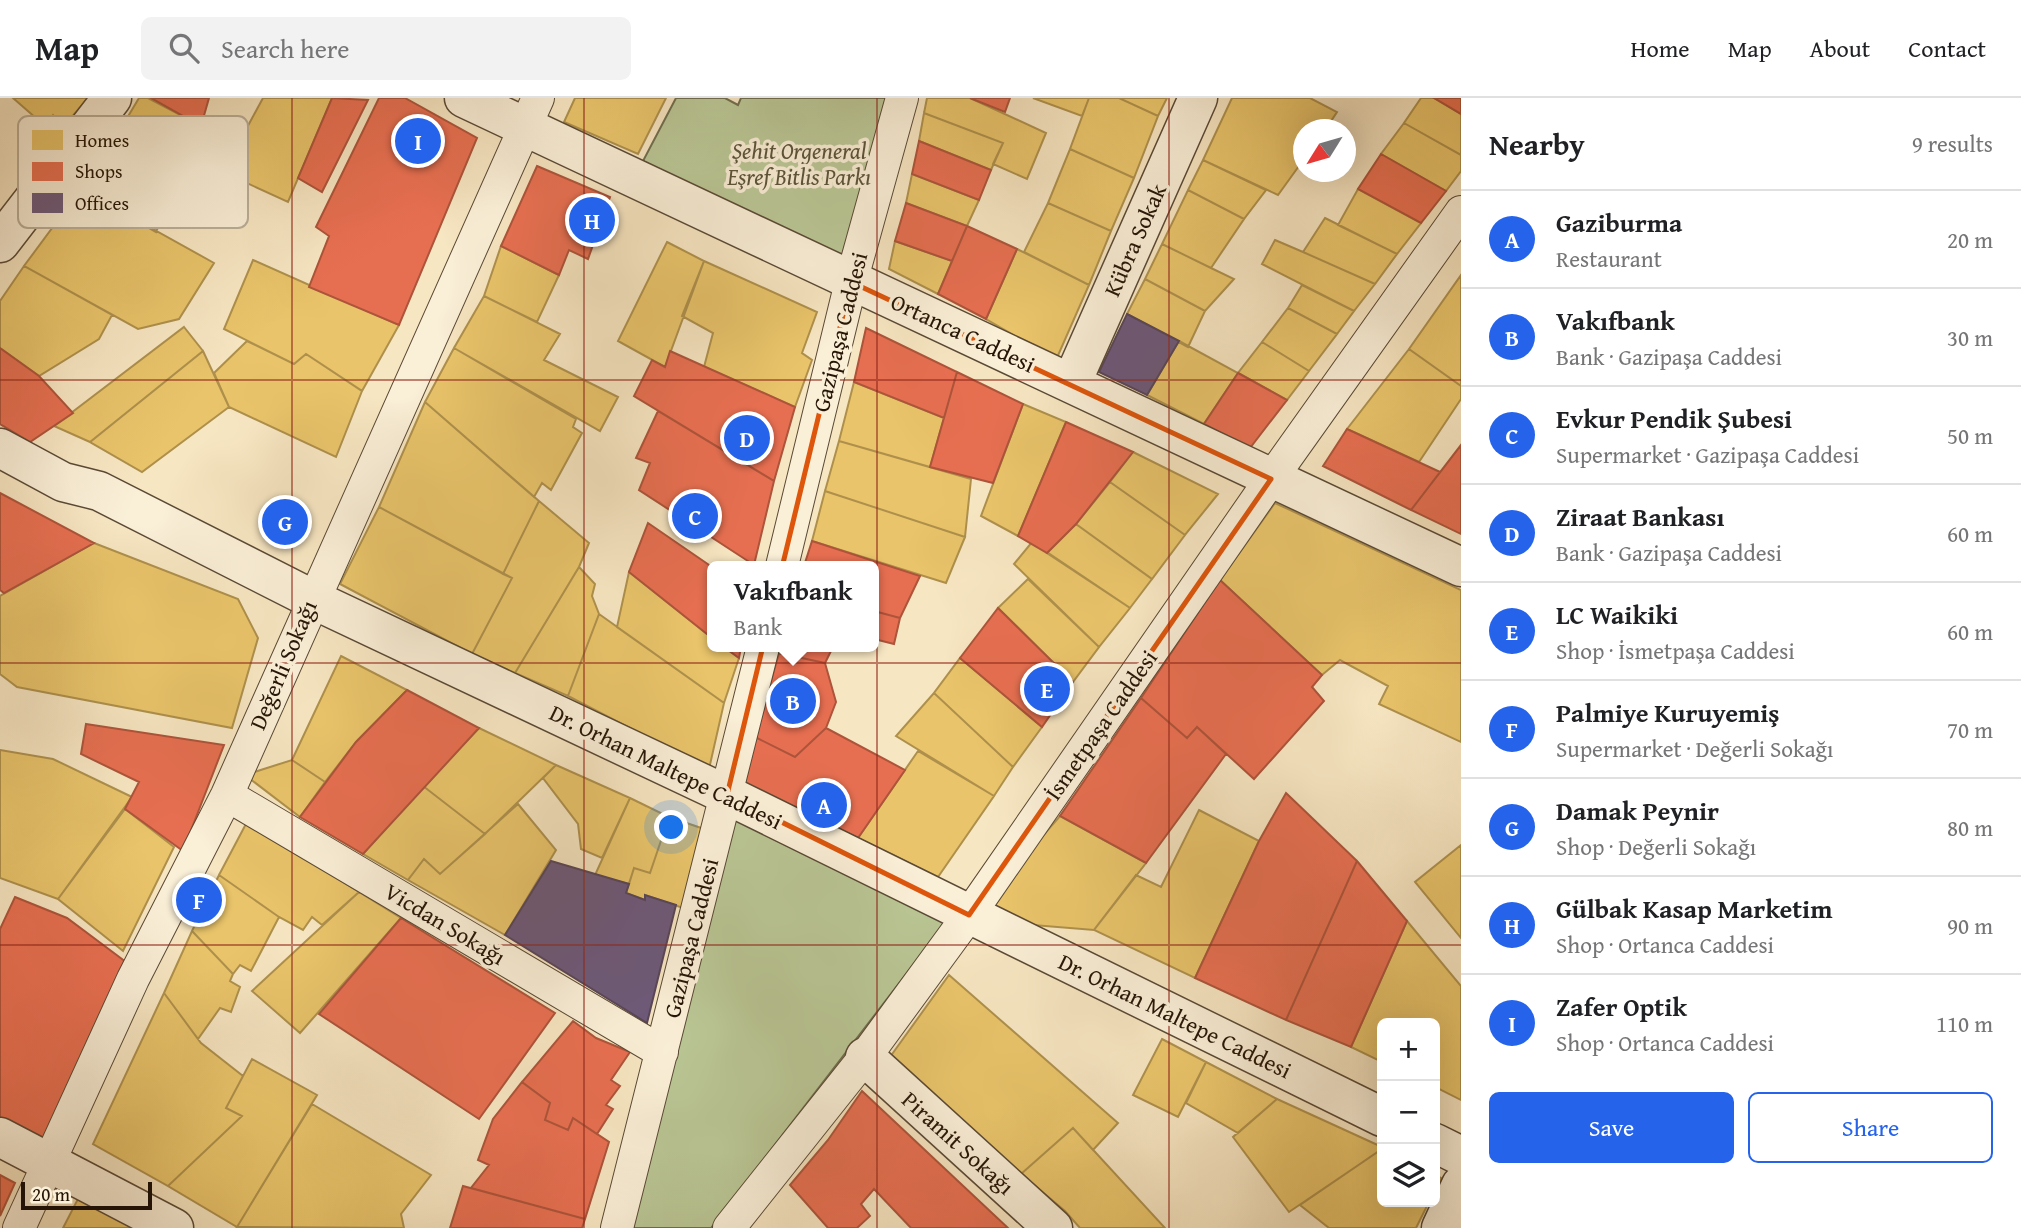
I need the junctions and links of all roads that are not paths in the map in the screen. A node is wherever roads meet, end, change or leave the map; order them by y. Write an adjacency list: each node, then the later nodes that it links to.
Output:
1 (112, 98): 6 (street)
2 (464, 98): 5 (street, Ortanca Caddesi)
3 (902, 98): 10 (street, Gazipaşa Caddesi)
4 (1198, 98): 11 (street, Kübra Sokak)
5 (530, 112): 10 (street, Ortanca Caddesi); 18 (street, Değerli Sokağı)
6 (98, 116)
7 (1461, 212): 14 (street, İsmetpaşa Caddesi)
8 (18, 220): 9 (street)
9 (0, 243)
10 (851, 282): 11 (street, Ortanca Caddesi); 16 (street, Gazipaşa Caddesi)
11 (1072, 383): 14 (street, Ortanca Caddesi)
12 (0, 427): 15 (street)
13 (0, 448): 15 (street)
14 (1271, 479): 17 (street, Ortanca Caddesi); 22 (street, İsmetpaşa Caddesi)
15 (99, 491): 18 (street, Dr. Orhan Maltepe Caddesi)
16 (783, 561)
17 (1461, 567)
18 (312, 599): 20 (street, Değerli Sokağı); 21 (street, Dr. Orhan Maltepe Caddesi)
19 (762, 652): 21 (street, Gazipaşa Caddesi)
20 (227, 795): 23 (street, Vicdan Sokağı); 29 (street, Değerli Sokağı)
21 (727, 795): 22 (street, Dr. Orhan Maltepe Caddesi); 23 (street, Gazipaşa Caddesi)
22 (969, 915): 24 (street, İsmetpaşa Caddesi); 25 (street, Dr. Orhan Maltepe Caddesi)
23 (662, 1052): 33 (street, Gazipaşa Caddesi)
24 (865, 1057): 34 (street, İsmetpaşa Caddesi); 35 (street, Piramit Sokağı)
25 (1377, 1115)
26 (0, 1137): 29 (street)
27 (1437, 1144): 28 (street)
28 (1461, 1156)
29 (48, 1160): 31 (street, Değerli Sokağı); 32 (street)
30 (1461, 1185): 36 (street)
31 (19, 1228)
32 (174, 1228)
33 (617, 1228)
34 (729, 1228)
35 (1053, 1228)
36 (1441, 1228)

